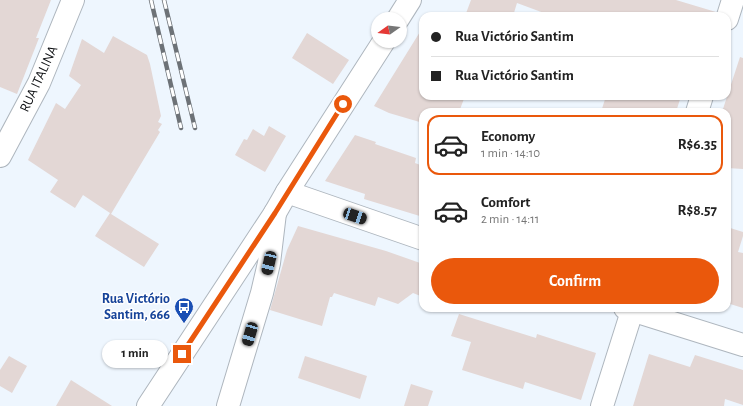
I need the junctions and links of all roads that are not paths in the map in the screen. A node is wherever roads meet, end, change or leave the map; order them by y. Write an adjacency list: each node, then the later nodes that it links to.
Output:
1 (73, 0): 7 (street, RUA ITALINA)
2 (410, 0): 4 (street)
3 (733, 0): 5 (street)
4 (402, 12)
5 (729, 12)
6 (380, 48): 8 (street)
7 (0, 156)
8 (287, 192): 9 (street); 10 (street)
9 (275, 213): 14 (street); 15 (street)
10 (419, 238)
11 (629, 312): 16 (street)
12 (639, 312): 13 (street)
13 (743, 345)
14 (148, 406)
15 (228, 406)
16 (602, 406)

